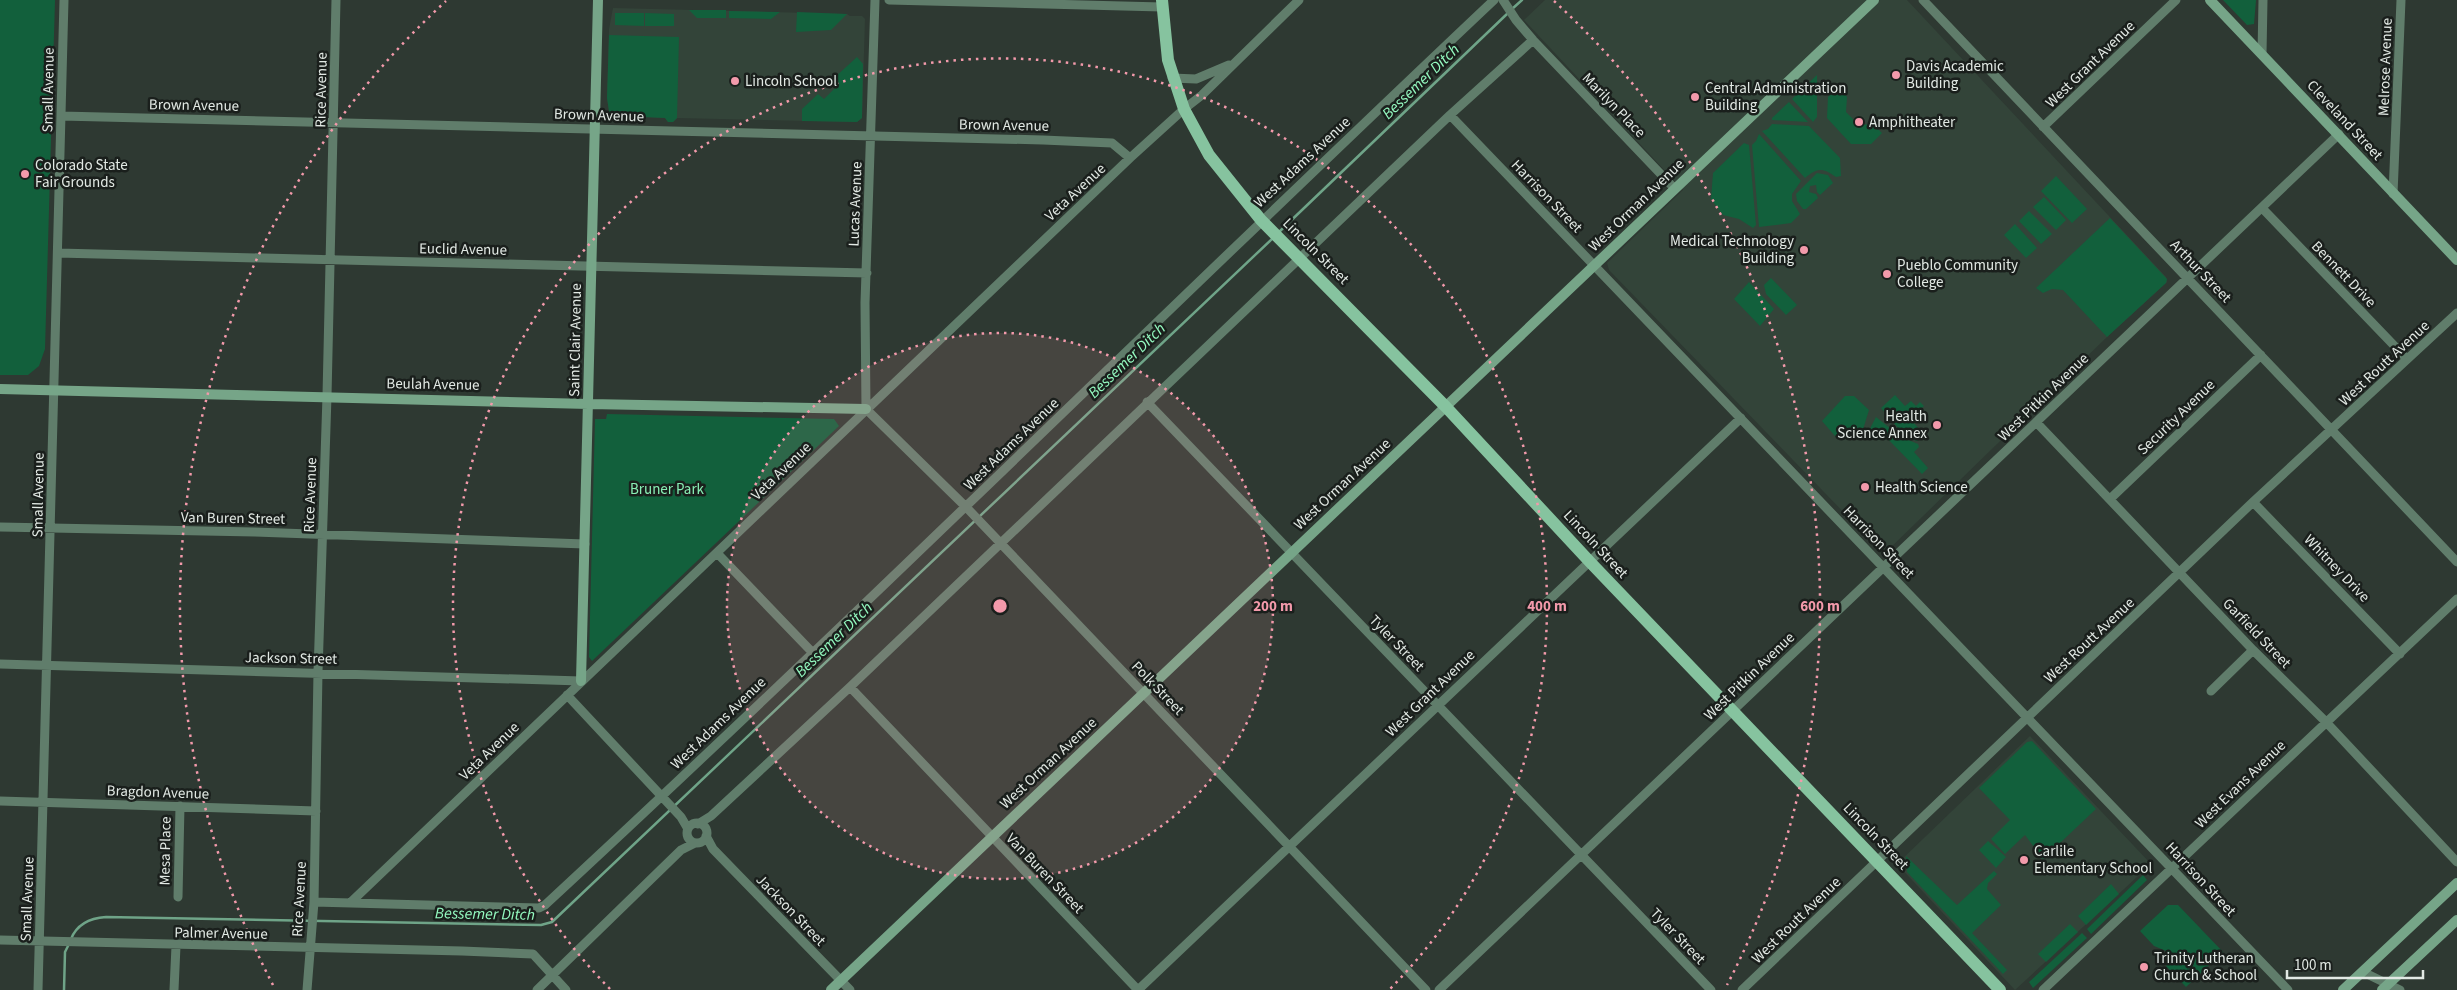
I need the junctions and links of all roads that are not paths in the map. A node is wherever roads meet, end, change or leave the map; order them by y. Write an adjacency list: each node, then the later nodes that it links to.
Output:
1 (64, 0): 22 (street, Small Avenue)
2 (336, 0): 23 (street, Rice Avenue)
3 (598, 0): 25 (street, Saint Clair Avenue)
4 (875, 0): 27 (street, Lucas Avenue)
5 (889, 0): 15 (street)
6 (1299, 0): 18 (street, Veta Avenue)
7 (1494, 0): 32 (street, West Adams Avenue)
8 (1874, 0): 29 (street, West Orman Avenue)
9 (1923, 0): 24 (street, Arthur Street)
10 (2176, 0): 24 (street, West Grant Avenue)
11 (2210, 0): 17 (street, Cleveland Street)
12 (2263, 0): 17 (street)
13 (2401, 0): 30 (street, Melrose Avenue)
14 (1504, 2): 16 (street, Marilyn Place)
15 (1162, 4): 19 (main road, Lincoln Street)
16 (1533, 40): 21 (street); 29 (street, Marilyn Place)
17 (2262, 54): 26 (street, Cleveland Street)
18 (1234, 62): 19 (street, Veta Avenue); 20 (street, Veta Avenue)
19 (1172, 78): 20 (main road, Lincoln Street)
20 (1184, 109): 28 (street, Veta Avenue); 32 (main road, Lincoln Street)
21 (1450, 115): 34 (street); 37 (street, Harrison Street)
22 (61, 116): 23 (street, Brown Avenue); 33 (street, Small Avenue)
23 (334, 121): 25 (street, Brown Avenue); 35 (street, Rice Avenue)
24 (2043, 126): 40 (street, Arthur Street)
25 (595, 129): 27 (street, Brown Avenue); 38 (street, Saint Clair Avenue)
26 (2340, 134): 30 (street, Cleveland Street); 31 (street, West Pitkin Avenue)
27 (871, 136): 28 (street, Brown Avenue); 39 (street, Lucas Avenue)
28 (1130, 158): 50 (street, Veta Avenue)
29 (1675, 189): 37 (street, West Orman Avenue)
30 (2393, 194): 36 (street, Cleveland Street)
31 (2262, 208): 40 (street, West Pitkin Avenue); 43 (street, Bennett Drive)
32 (1266, 224): 34 (main road, Lincoln Street); 56 (street, West Adams Avenue)
33 (58, 253): 35 (street, Euclid Avenue); 45 (street, Small Avenue)
34 (1296, 254): 47 (street); 49 (main road, Lincoln Street)
35 (329, 260): 38 (street, Euclid Avenue); 46 (street, Rice Avenue)
36 (2457, 260)
37 (1595, 265): 49 (street, West Orman Avenue); 51 (street, Harrison Street)
38 (591, 266): 39 (street, Euclid Avenue); 48 (street, Saint Clair Avenue)
39 (867, 273): 50 (street, Lucas Avenue)
40 (2189, 278): 42 (street, Arthur Street); 52 (street, West Pitkin Avenue)
41 (2457, 313): 43 (street, West Routt Avenue)
42 (2261, 355): 53 (street, Arthur Street); 54 (street, Security Avenue)
43 (2407, 359): 53 (street, West Routt Avenue)
44 (0, 389): 45 (street, Beulah Avenue)
45 (54, 390): 46 (street, Beulah Avenue); 58 (street, Small Avenue)
46 (327, 396): 48 (street, Beulah Avenue); 59 (street, Rice Avenue)
47 (1147, 402): 61 (street); 62 (street, Tyler Street)
48 (589, 404): 50 (street, Beulah Avenue); 60 (street, Saint Clair Avenue)
49 (1446, 407): 62 (street, West Orman Avenue); 64 (main road, Lincoln Street)
50 (866, 409): 56 (street, Polk Street); 63 (street, Veta Avenue)
51 (1741, 418): 64 (street, West Grant Avenue); 66 (street, Harrison Street)
52 (2036, 422): 54 (street, Garfield Street); 66 (street, West Pitkin Avenue)
53 (2333, 430): 55 (street, West Routt Avenue); 65 (street, Arthur Street)
54 (2110, 499): 67 (street, Garfield Street)
55 (2253, 502): 67 (street, West Routt Avenue); 71 (street, Whitney Drive)
56 (966, 507): 61 (street, Polk Street); 70 (street, West Adams Avenue)
57 (0, 527): 58 (street, Van Buren Street)
58 (51, 528): 59 (street, Van Buren Street); 73 (street, Small Avenue)
59 (323, 534): 60 (street, Van Buren Street); 74 (street, Rice Avenue)
60 (585, 544): 75 (street, Saint Clair Avenue)
61 (1001, 544): 76 (street); 78 (street, Polk Street)
62 (1291, 552): 78 (street, West Orman Avenue); 80 (street, Tyler Street)
63 (717, 553): 70 (street); 75 (street, Veta Avenue)
64 (1590, 562): 80 (street, West Grant Avenue); 81 (main road, Lincoln Street)
65 (2457, 562)
66 (1884, 567): 81 (street, West Pitkin Avenue); 82 (street, Harrison Street)
67 (2181, 572): 69 (street, Garfield Street); 82 (street, West Routt Avenue)
68 (2457, 599): 71 (street, West Evans Avenue)
69 (2253, 650): 77 (street); 83 (street, Garfield Street)
70 (812, 652): 84 (street, West Adams Avenue)
71 (2400, 654): 83 (street, West Evans Avenue)
72 (0, 664): 73 (street, Jackson Street)
73 (47, 665): 74 (street, Jackson Street); 86 (street, Small Avenue)
74 (318, 672): 75 (street, Jackson Street); 88 (street, Rice Avenue)
75 (581, 681): 79 (street, Veta Avenue)
76 (850, 688): 89 (street); 90 (street, Van Buren Street)
77 (2210, 691)
78 (1144, 693): 90 (street, West Orman Avenue); 91 (street, Polk Street)
79 (567, 695): 84 (street, Jackson Street); 99 (street, Veta Avenue)
80 (1437, 705): 91 (street, West Grant Avenue); 92 (street, Tyler Street)
81 (1732, 711): 92 (street, West Pitkin Avenue); 93 (main road, Lincoln Street)
82 (2028, 717): 93 (street, West Routt Avenue); 95 (street, Harrison Street)
83 (2326, 722): 94 (street, Garfield Street); 95 (street, West Evans Avenue)
84 (665, 800): 89 (street, Jackson Street); 99 (street, West Adams Avenue)
85 (0, 801): 86 (street, Bragdon Avenue)
86 (44, 802): 87 (street, Bragdon Avenue); 102 (street, Small Avenue)
87 (180, 806): 88 (street, Bragdon Avenue); 97 (street, Mesa Place)
88 (316, 811): 98 (street, Rice Avenue)
89 (697, 833): 106 (street); 107 (street, Jackson Street)
90 (992, 837): 107 (street, West Orman Avenue); 116 (street, Van Buren Street)
91 (1290, 847): 116 (street, West Grant Avenue); 117 (street, Polk Street)
92 (1581, 855): 118 (street, West Pitkin Avenue); 119 (street, Tyler Street)
93 (1878, 861): 120 (street, West Routt Avenue); 121 (main road, Lincoln Street)
94 (2457, 862)
95 (2173, 868): 122 (street, West Evans Avenue); 123 (street, Harrison Street)
96 (2457, 883): 105 (street)
97 (178, 897)
98 (314, 902): 99 (street); 104 (street, Rice Avenue)
99 (350, 903)
100 (2457, 920): 108 (street)
101 (0, 940): 102 (street, Palmer Avenue)
102 (40, 942): 103 (street, Palmer Avenue); 109 (street, Small Avenue)
103 (176, 946): 104 (street, Palmer Avenue); 110 (street)
104 (310, 948): 106 (street, Palmer Avenue); 111 (street, Rice Avenue)
105 (2363, 972): 108 (street); 124 (street)
106 (553, 976): 112 (street); 113 (street, Palmer Avenue)
107 (841, 980): 114 (street, West Orman Avenue); 115 (street, Jackson Street)
108 (2385, 988): 125 (street)
109 (38, 990)
110 (174, 990)
111 (307, 990)
112 (537, 990)
113 (566, 990)
114 (831, 990)
115 (850, 990)
116 (1138, 990)
117 (1426, 990)
118 (1439, 990)
119 (1711, 990)
120 (1742, 990)
121 (2000, 990)
122 (2043, 990)
123 (2288, 990)
124 (2343, 990)
125 (2400, 990)

